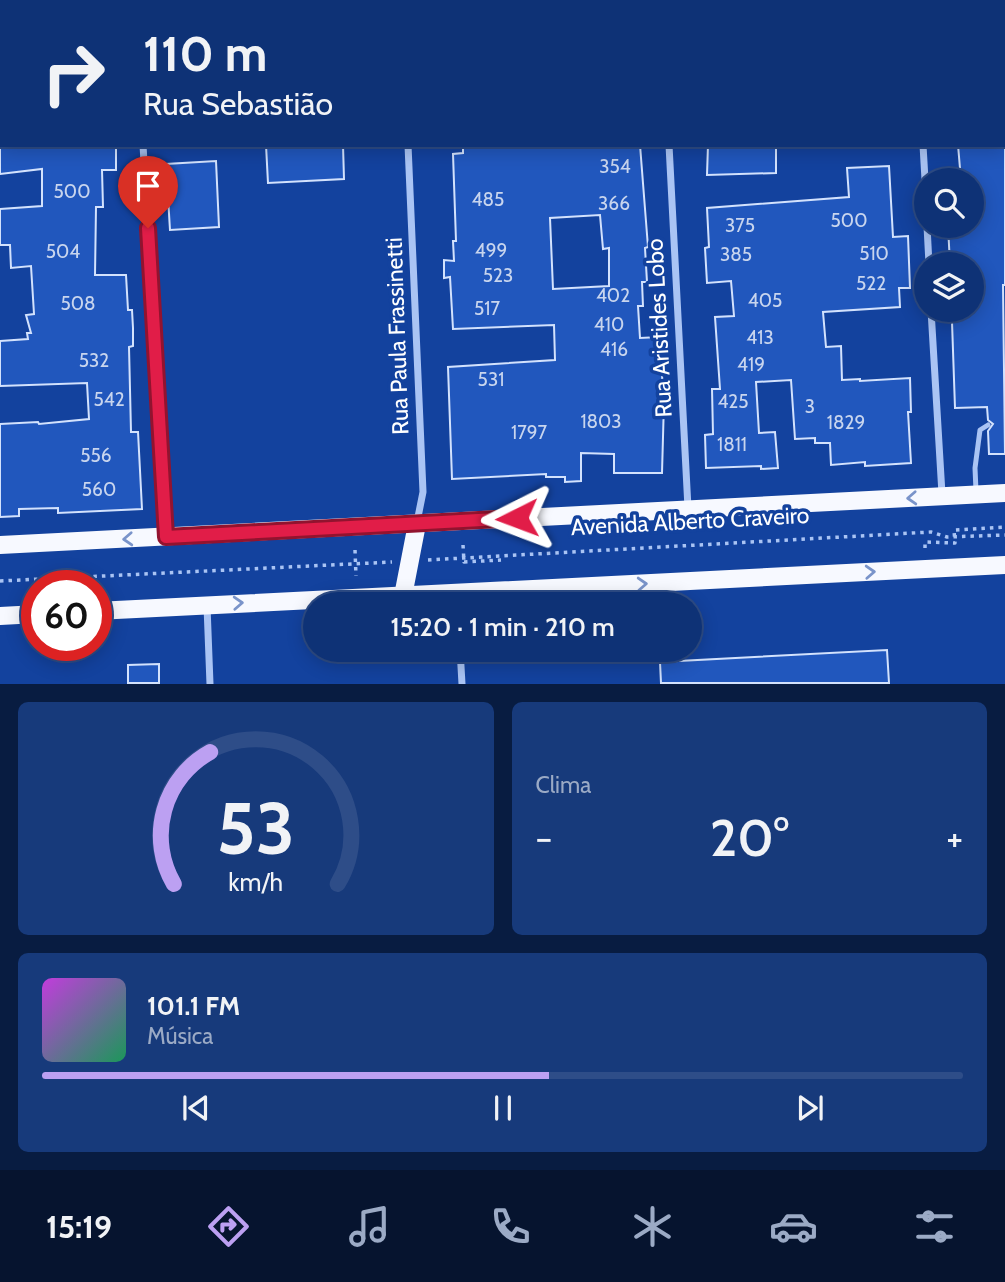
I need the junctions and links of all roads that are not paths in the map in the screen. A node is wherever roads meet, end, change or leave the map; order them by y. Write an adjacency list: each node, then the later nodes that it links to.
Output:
1 (143, 147): 13 (street)
2 (408, 147): 12 (street, Rua Paula Frassinetti)
3 (669, 147): 11 (street, Rua Aristides Lobo)
4 (923, 147): 5 (street)
5 (924, 168)
6 (933, 322): 10 (street)
7 (988, 425): 9 (lane)
8 (1005, 493): 9 (main road, Avenida Alberto Craveiro)
9 (976, 495): 10 (main road, Avenida Alberto Craveiro)
10 (942, 496): 11 (main road, Avenida Alberto Craveiro, one-way to 11)
11 (688, 509): 12 (main road, Avenida Alberto Craveiro)
12 (417, 524): 13 (main road, Avenida Alberto Craveiro); 16 (main road)
13 (166, 537): 14 (main road, Avenida Alberto Craveiro, one-way to 14)
14 (0, 545)
15 (1005, 565): 17 (main road, one-way to 15)
16 (404, 592)
17 (557, 592)
18 (303, 601): 19 (main road, one-way to 18)
19 (207, 605): 20 (main road); 24 (street)
20 (112, 610)
21 (21, 615): 22 (main road)
22 (0, 616)
23 (461, 662): 25 (street)
24 (210, 684)
25 (462, 684)

